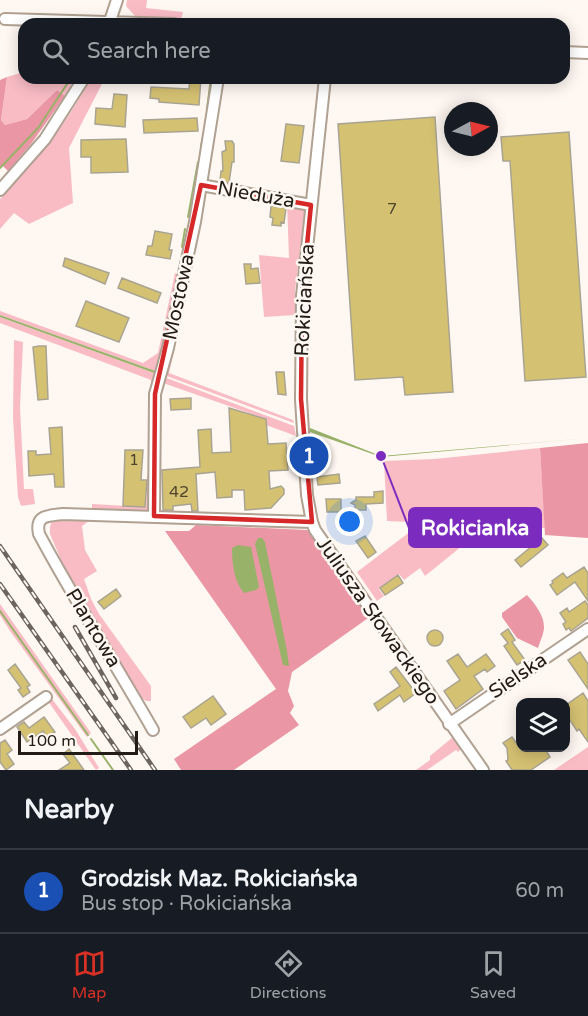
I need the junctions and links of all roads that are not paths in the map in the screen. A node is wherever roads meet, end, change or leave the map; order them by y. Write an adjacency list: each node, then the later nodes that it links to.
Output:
1 (117, 0): 2 (street)
2 (110, 18)
3 (5, 19): 4 (street)
4 (18, 19)
5 (570, 52): 6 (street)
6 (588, 53)
7 (80, 84): 11 (street)
8 (217, 84): 10 (street, Mostowa)
9 (324, 84): 12 (street, Rokiciańska)
10 (201, 185): 12 (street, Nieduża); 13 (street, Mostowa)
11 (0, 190)
12 (311, 205): 14 (street, Rokiciańska)
13 (154, 516): 14 (street, Juliusza Słowackiego); 15 (street, Juliusza Słowackiego)
14 (312, 522): 18 (street, Juliusza Słowackiego)
15 (37, 525): 20 (street, Plantowa)
16 (588, 629): 18 (street, Sielska)
17 (46, 697): 19 (street)
18 (449, 724): 21 (street, Juliusza Słowackiego)
19 (0, 729)
20 (153, 730)
21 (483, 770)

